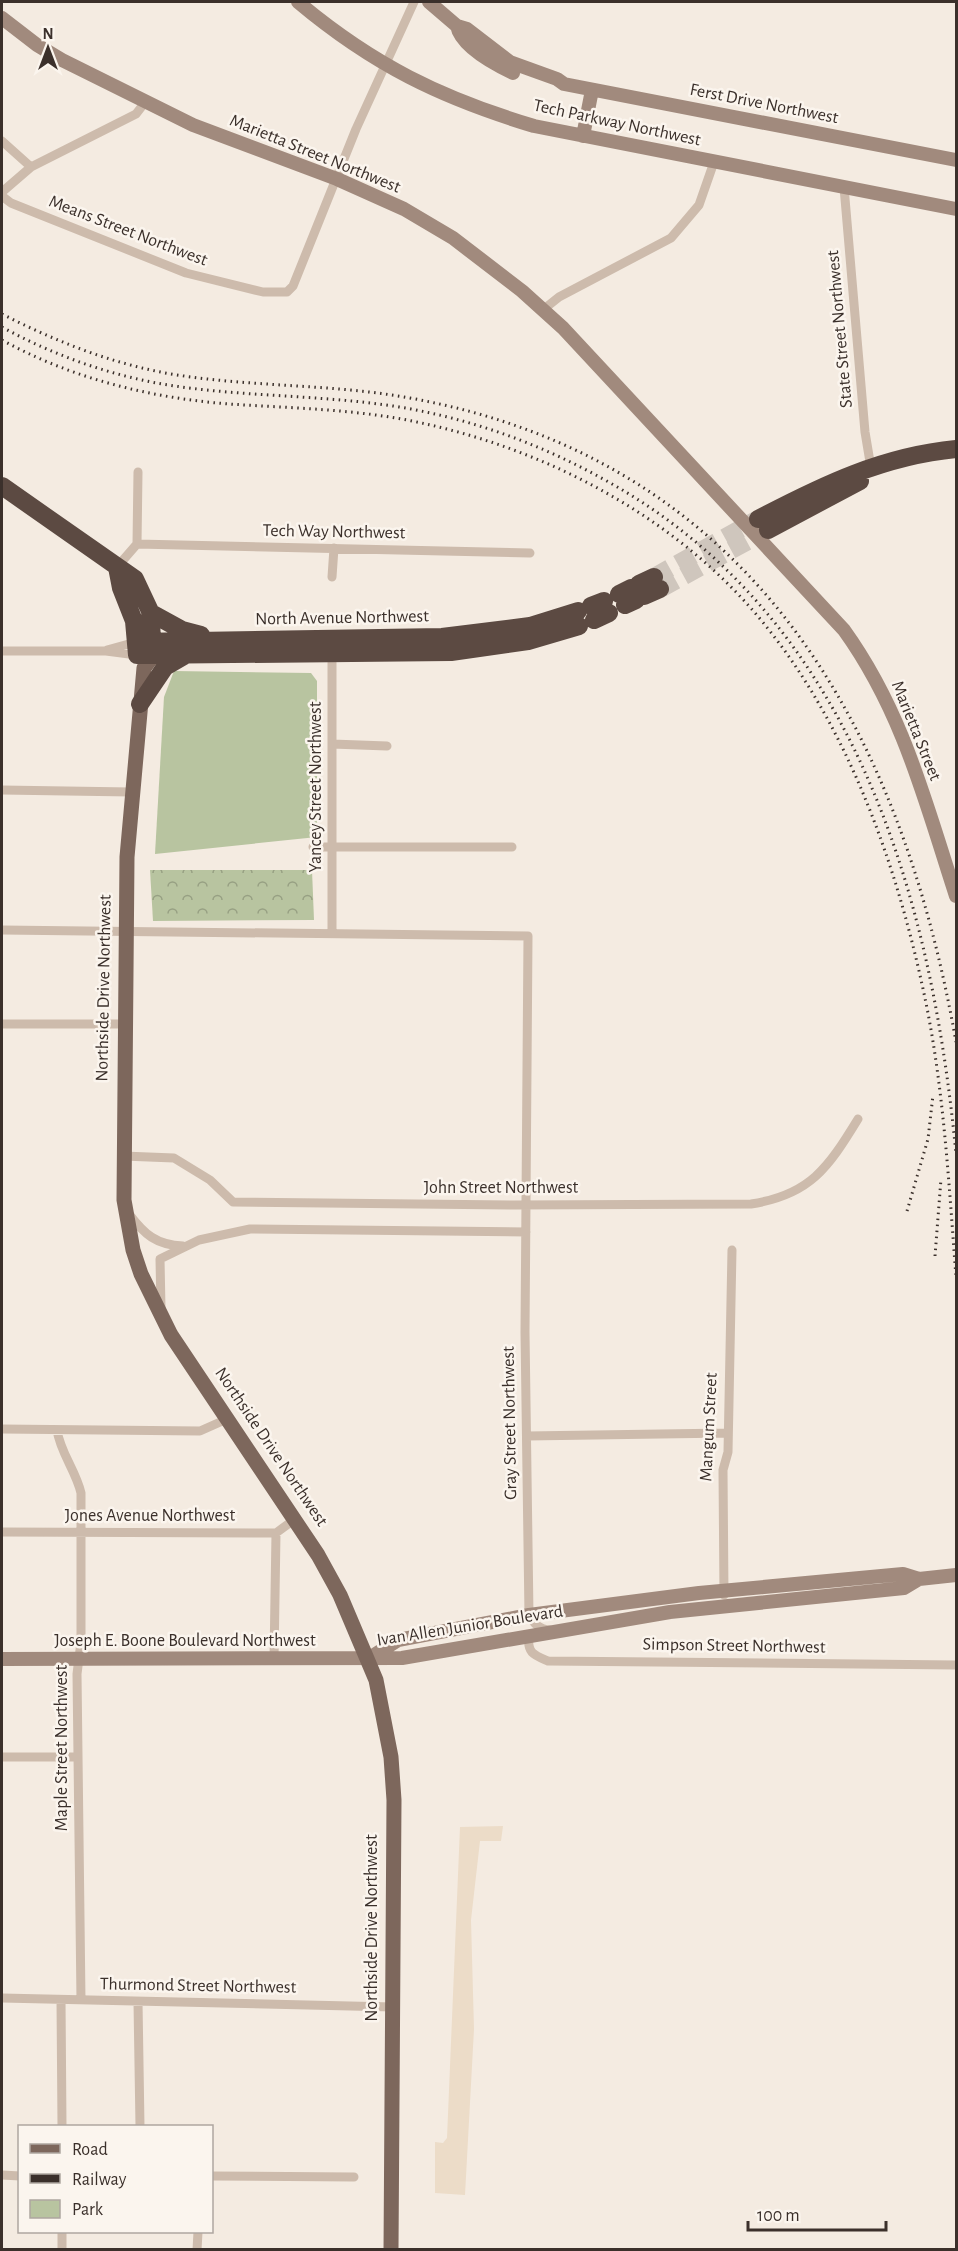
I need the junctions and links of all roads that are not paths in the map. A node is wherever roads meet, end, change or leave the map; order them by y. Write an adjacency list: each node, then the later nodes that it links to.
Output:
1 (298, 2): 5 (main road, Tech Parkway Northwest)
2 (414, 2): 5 (street, Means Street Northwest)
3 (429, 2): 6 (main road, Ferst Drive Northwest)
4 (2, 18): 7 (main road, Marietta Street Northwest)
5 (385, 66): 8 (main road, Tech Parkway Northwest); 13 (street, Means Street Northwest)
6 (592, 90): 8 (main road); 10 (main road, Ferst Drive Northwest)
7 (146, 101): 12 (street); 13 (main road, Marietta Street Northwest)
8 (583, 136): 11 (main road, Tech Parkway Northwest)
9 (2, 141): 12 (street)
10 (957, 160)
11 (714, 162): 14 (main road, Tech Parkway Northwest); 17 (street)
12 (31, 166): 15 (street)
13 (336, 179): 15 (street, Means Street Northwest); 17 (main road, Marietta Street Northwest)
14 (844, 187): 16 (main road, Tech Parkway Northwest); 19 (street, State Street Northwest)
15 (2, 194)
16 (957, 208)
17 (544, 309): 22 (main road, Marietta Street Northwest)
18 (957, 449): 19 (highway)
19 (872, 468): 22 (highway)
20 (138, 471): 23 (street)
21 (2, 486): 26 (highway, Northside Drive Northwest)
22 (763, 531): 43 (main road, Marietta Street)
23 (137, 544): 24 (street, Tech Way Northwest); 26 (street)
24 (334, 549): 25 (street, Tech Way Northwest); 27 (street)
25 (530, 553)
26 (117, 567): 29 (highway, Northside Drive Northwest); 33 (highway, Northside Drive Northwest)
27 (332, 577)
28 (619, 601): 31 (highway, North Avenue Northwest)
29 (151, 613): 30 (highway); 33 (highway, Northside Drive Northwest)
30 (224, 641): 31 (highway, North Avenue Northwest); 33 (highway, North Avenue Northwest)
31 (332, 646): 34 (highway, North Avenue Northwest); 36 (street, Yancey Street Northwest)
32 (2, 651): 33 (street, North Avenue Northwest)
33 (145, 652): 34 (highway, North Avenue Northwest); 35 (main road, Northside Drive Northwest)
34 (187, 655): 35 (highway)
35 (140, 704): 39 (main road, Northside Drive Northwest)
36 (332, 744): 37 (street); 40 (street, Yancey Street Northwest)
37 (387, 746)
38 (2, 790): 39 (street)
39 (131, 792): 45 (main road, Northside Drive Northwest)
40 (333, 846): 41 (street); 42 (street); 46 (street, Yancey Street Northwest)
41 (313, 847)
42 (512, 847)
43 (957, 896)
44 (2, 930): 45 (street)
45 (125, 931): 46 (street); 48 (main road, Northside Drive Northwest)
46 (332, 933): 51 (street, Gray Street Northwest)
47 (2, 1024): 48 (street)
48 (124, 1024): 50 (main road, Northside Drive Northwest)
49 (858, 1119): 51 (street, John Street Northwest)
50 (123, 1156): 51 (street, John Street Northwest); 52 (main road, Northside Drive Northwest)
51 (526, 1205): 53 (street, Gray Street Northwest)
52 (126, 1211): 54 (street); 56 (main road, Northside Drive Northwest)
53 (526, 1232): 54 (street); 61 (street, Gray Street Northwest)
54 (183, 1246): 56 (street)
55 (732, 1250): 60 (street, Mangum Street)
56 (162, 1317): 57 (main road, Northside Drive Northwest)
57 (227, 1419): 59 (street); 62 (main road, Northside Drive Northwest)
58 (2, 1429): 59 (street)
59 (57, 1430): 64 (street, Maple Street Northwest)
60 (728, 1433): 61 (street); 68 (street, Mangum Street)
61 (527, 1436): 70 (street, Gray Street Northwest)
62 (295, 1519): 65 (street); 76 (main road, Northside Drive Northwest)
63 (2, 1532): 64 (street, Jones Avenue Northwest)
64 (82, 1532): 65 (street, Jones Avenue Northwest); 74 (street, Maple Street Northwest)
65 (276, 1533): 75 (street)
66 (957, 1575): 67 (main road, Ivan Allen Junior Boulevard)
67 (919, 1580): 68 (main road, Ivan Allen Junior Boulevard); 69 (main road, Ivan Allen Junior Boulevard)
68 (724, 1590): 69 (street, Mangum Street); 70 (main road, Ivan Allen Junior Boulevard)
69 (725, 1605): 71 (main road, Ivan Allen Junior Boulevard)
70 (529, 1615): 71 (street); 76 (main road, Ivan Allen Junior Boulevard)
71 (564, 1630): 72 (main road, Ivan Allen Junior Boulevard)
72 (529, 1637): 76 (main road, Ivan Allen Junior Boulevard); 77 (street, Simpson Street Northwest)
73 (2, 1659): 74 (main road, Joseph E. Boone Boulevard Northwest)
74 (79, 1659): 75 (main road, Joseph E. Boone Boulevard Northwest); 78 (street, Maple Street Northwest)
75 (274, 1659): 76 (main road, Joseph E. Boone Boulevard Northwest)
76 (368, 1659): 84 (main road, Northside Drive Northwest)
77 (957, 1665)
78 (78, 1757): 79 (street); 82 (street, Maple Street Northwest)
79 (2, 1758)
80 (2, 1998): 81 (street, Thurmond Street Northwest)
81 (61, 2000): 82 (street, Thurmond Street Northwest); 85 (street)
82 (81, 2000): 83 (street, Thurmond Street Northwest)
83 (138, 2002): 84 (street, Thurmond Street Northwest); 86 (street)
84 (393, 2007): 95 (main road, Northside Drive Northwest)
85 (62, 2125)
86 (140, 2125)
87 (2, 2175): 88 (street)
88 (18, 2175)
89 (213, 2175): 90 (street)
90 (354, 2177)
91 (62, 2233): 93 (street)
92 (198, 2233): 94 (street)
93 (62, 2250)
94 (197, 2250)
95 (391, 2250)

